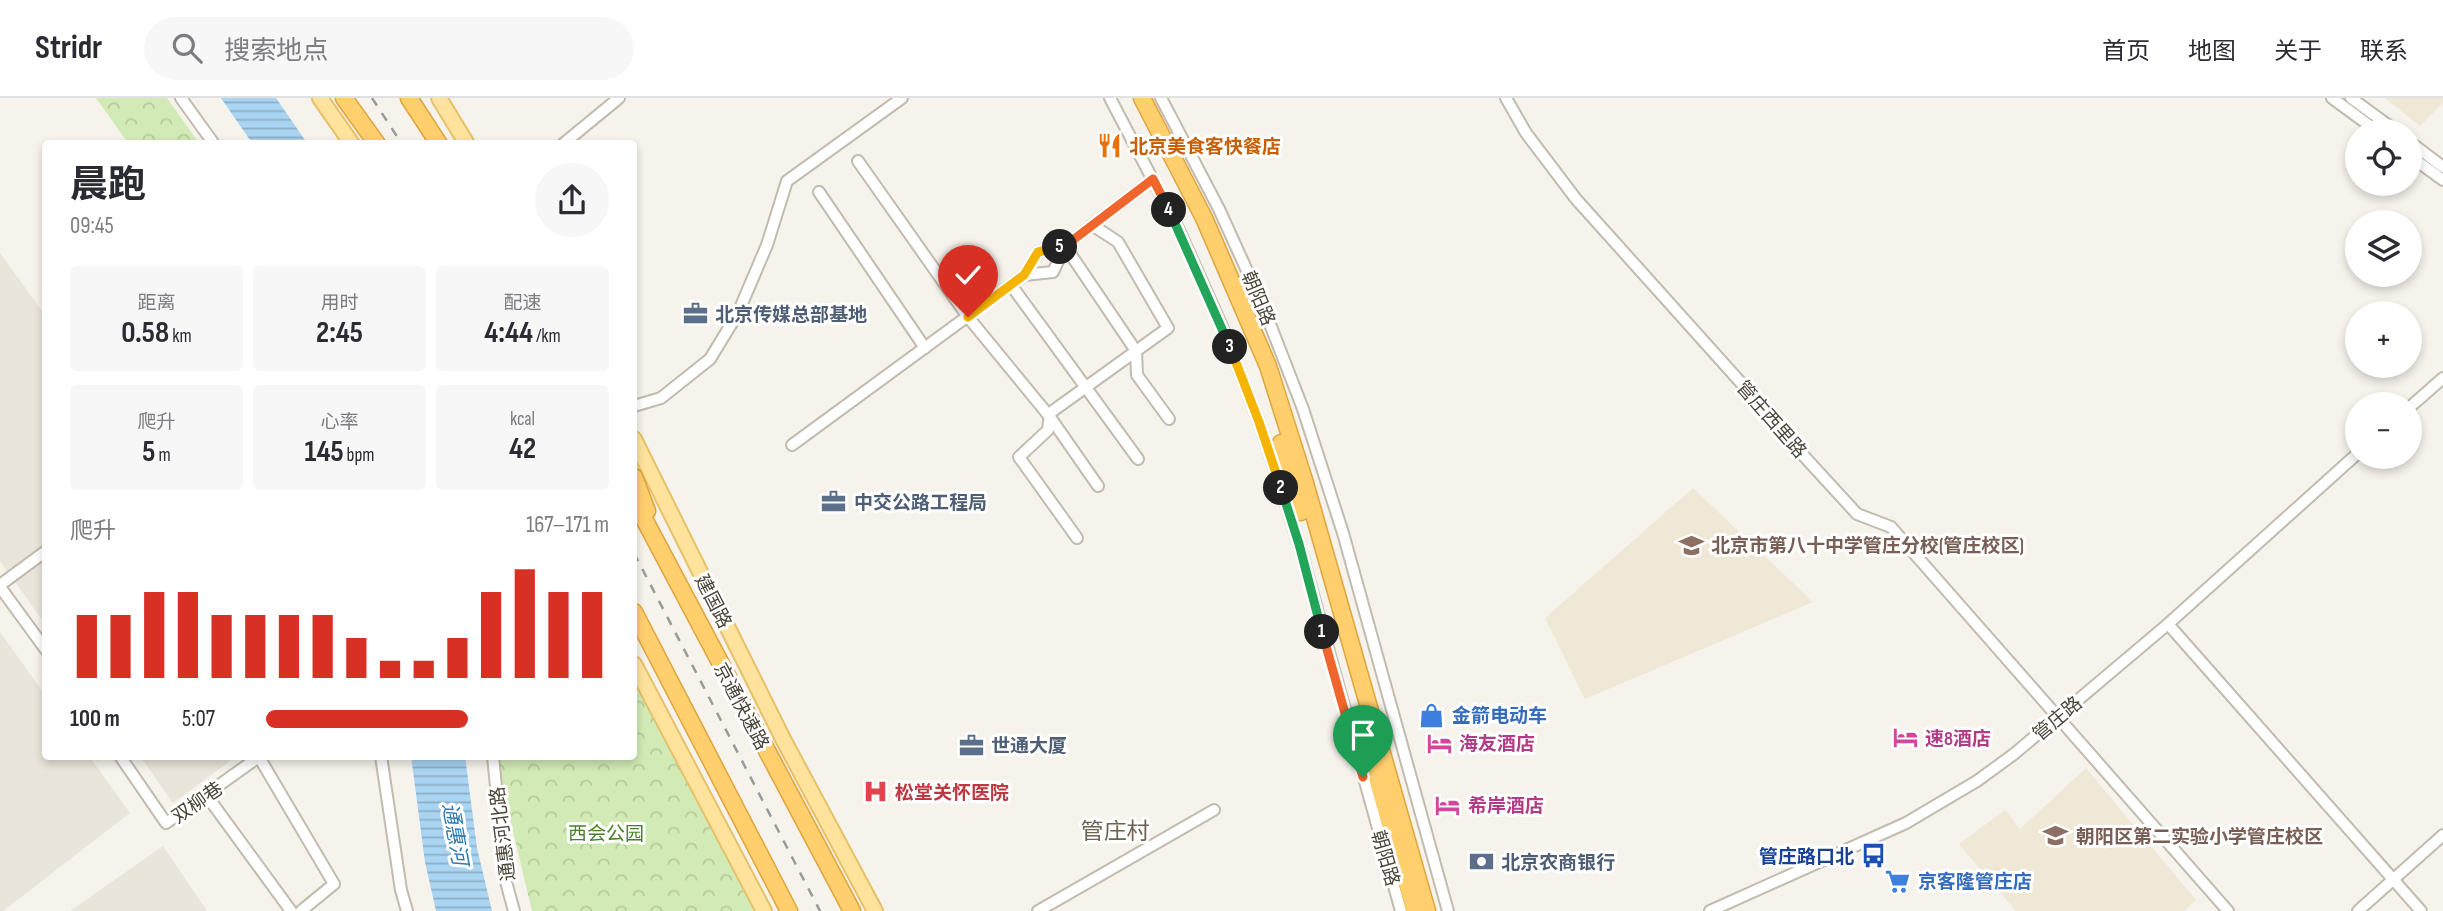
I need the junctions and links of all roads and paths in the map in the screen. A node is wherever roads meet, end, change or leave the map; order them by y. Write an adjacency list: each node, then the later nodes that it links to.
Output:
1 (181, 98): 17 (street)
2 (320, 98): 18 (main road)
3 (344, 98): 19 (highway)
4 (409, 98): 20 (highway)
5 (439, 98): 21 (main road)
6 (619, 98): 22 (street)
7 (902, 98): 40 (street)
8 (1110, 98): 27 (street, 朝阳路)
9 (1130, 98): 78 (highway, 朝阳路)
10 (1142, 98): 79 (highway, 朝阳路)
11 (1161, 98): 80 (street, 朝阳路)
12 (1506, 98): 58 (street, 管庄西里路)
13 (2332, 98): 15 (street)
14 (2351, 98): 16 (street)
15 (2361, 119)
16 (2380, 119)
17 (211, 140)
18 (349, 140)
19 (374, 140)
20 (437, 140)
21 (465, 140)
22 (568, 140)
23 (2422, 151): 26 (street)
24 (858, 161): 34 (street)
25 (2422, 165): 28 (street)
26 (2443, 167)
27 (1153, 179): 30 (street); 77 (street, 朝阳路)
28 (2443, 180)
29 (819, 192): 35 (street)
30 (1092, 225): 31 (street); 36 (street)
31 (1065, 246): 32 (street); 32 (street); 36 (street)
32 (1024, 275): 33 (street)
33 (1011, 285): 34 (street); 38 (street)
34 (968, 317): 35 (street); 41 (street)
35 (925, 348): 44 (street)
36 (1136, 351): 38 (street); 42 (street)
37 (2443, 377): 39 (street)
38 (1085, 387): 41 (street); 45 (street)
39 (2422, 396)
40 (637, 405)
41 (1049, 417): 48 (street); 50 (street)
42 (1169, 419)
43 (637, 445): 75 (main road, 建国路)
44 (792, 445)
45 (1138, 459)
46 (2345, 465): 55 (street, 管庄路)
47 (637, 485): 52 (highway)
48 (1098, 486)
49 (637, 506): 52 (highway, 京通快速路)
50 (1077, 538)
51 (42, 554): 53 (street)
52 (677, 585): 74 (highway, 京通快速路)
53 (0, 586): 56 (street)
54 (637, 618): 73 (highway)
55 (2168, 624): 58 (street, 管庄路); 67 (street)
56 (42, 644)
57 (637, 670): 72 (main road)
58 (2059, 717): 81 (street, 管庄路); 82 (street, 管庄西里路)
59 (123, 760): 64 (street, 双柳巷)
60 (255, 760): 64 (street, 双柳巷)
61 (262, 760): 69 (street)
62 (382, 760): 70 (street)
63 (493, 760): 71 (street, 通惠河北路)
64 (207, 796): 68 (street)
65 (1214, 810): 76 (street)
66 (2443, 835): 67 (street)
67 (2394, 880): 83 (street); 84 (street)
68 (291, 911)
69 (302, 911)
70 (407, 911)
71 (514, 911)
72 (764, 911)
73 (789, 911)
74 (852, 911)
75 (875, 911)
76 (1038, 911)
77 (1401, 911)
78 (1415, 911)
79 (1427, 911)
80 (1448, 911)
81 (1710, 911)
82 (2228, 911)
83 (2358, 911)
84 (2421, 911)

